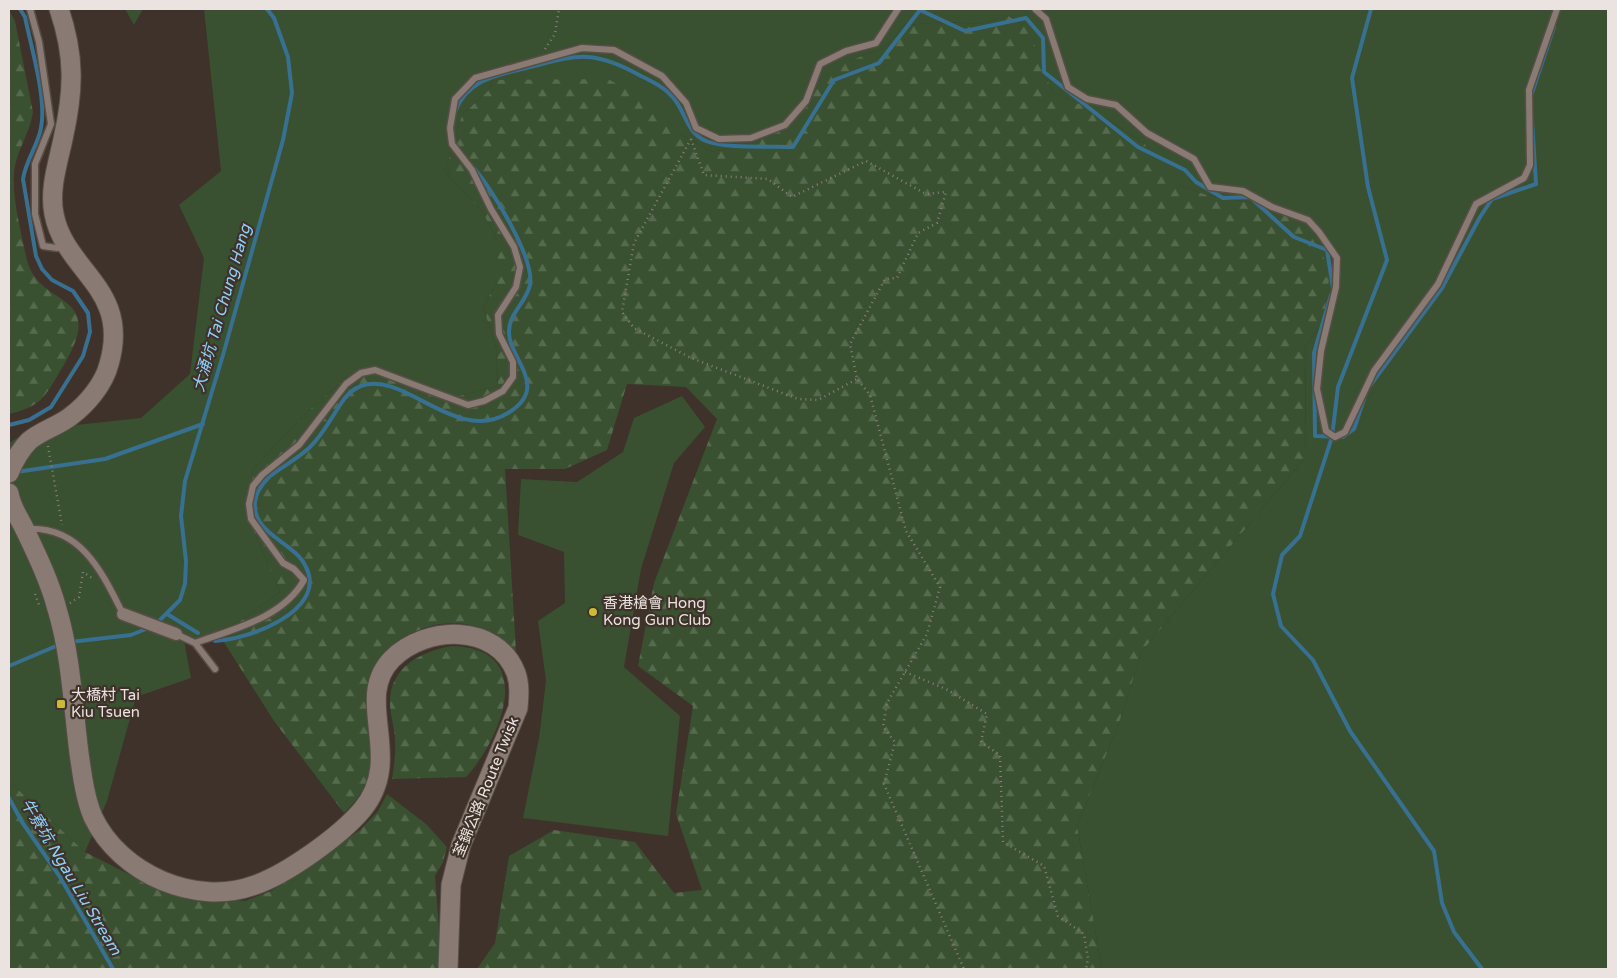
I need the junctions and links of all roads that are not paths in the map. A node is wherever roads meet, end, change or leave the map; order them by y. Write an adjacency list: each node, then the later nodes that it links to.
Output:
1 (30, 9): 6 (lane)
2 (59, 9): 6 (main road)
3 (898, 9): 12 (lane)
4 (1035, 9): 5 (lane)
5 (1557, 9)
6 (67, 244): 7 (main road)
7 (9, 473)
8 (9, 493): 9 (main road, 荃錦公路 Route Twisk)
9 (25, 529): 10 (lane); 14 (main road, 荃錦公路 Route Twisk)
10 (122, 614): 11 (street)
11 (176, 634): 12 (lane)
12 (195, 642): 13 (lane)
13 (215, 669)
14 (448, 969)

